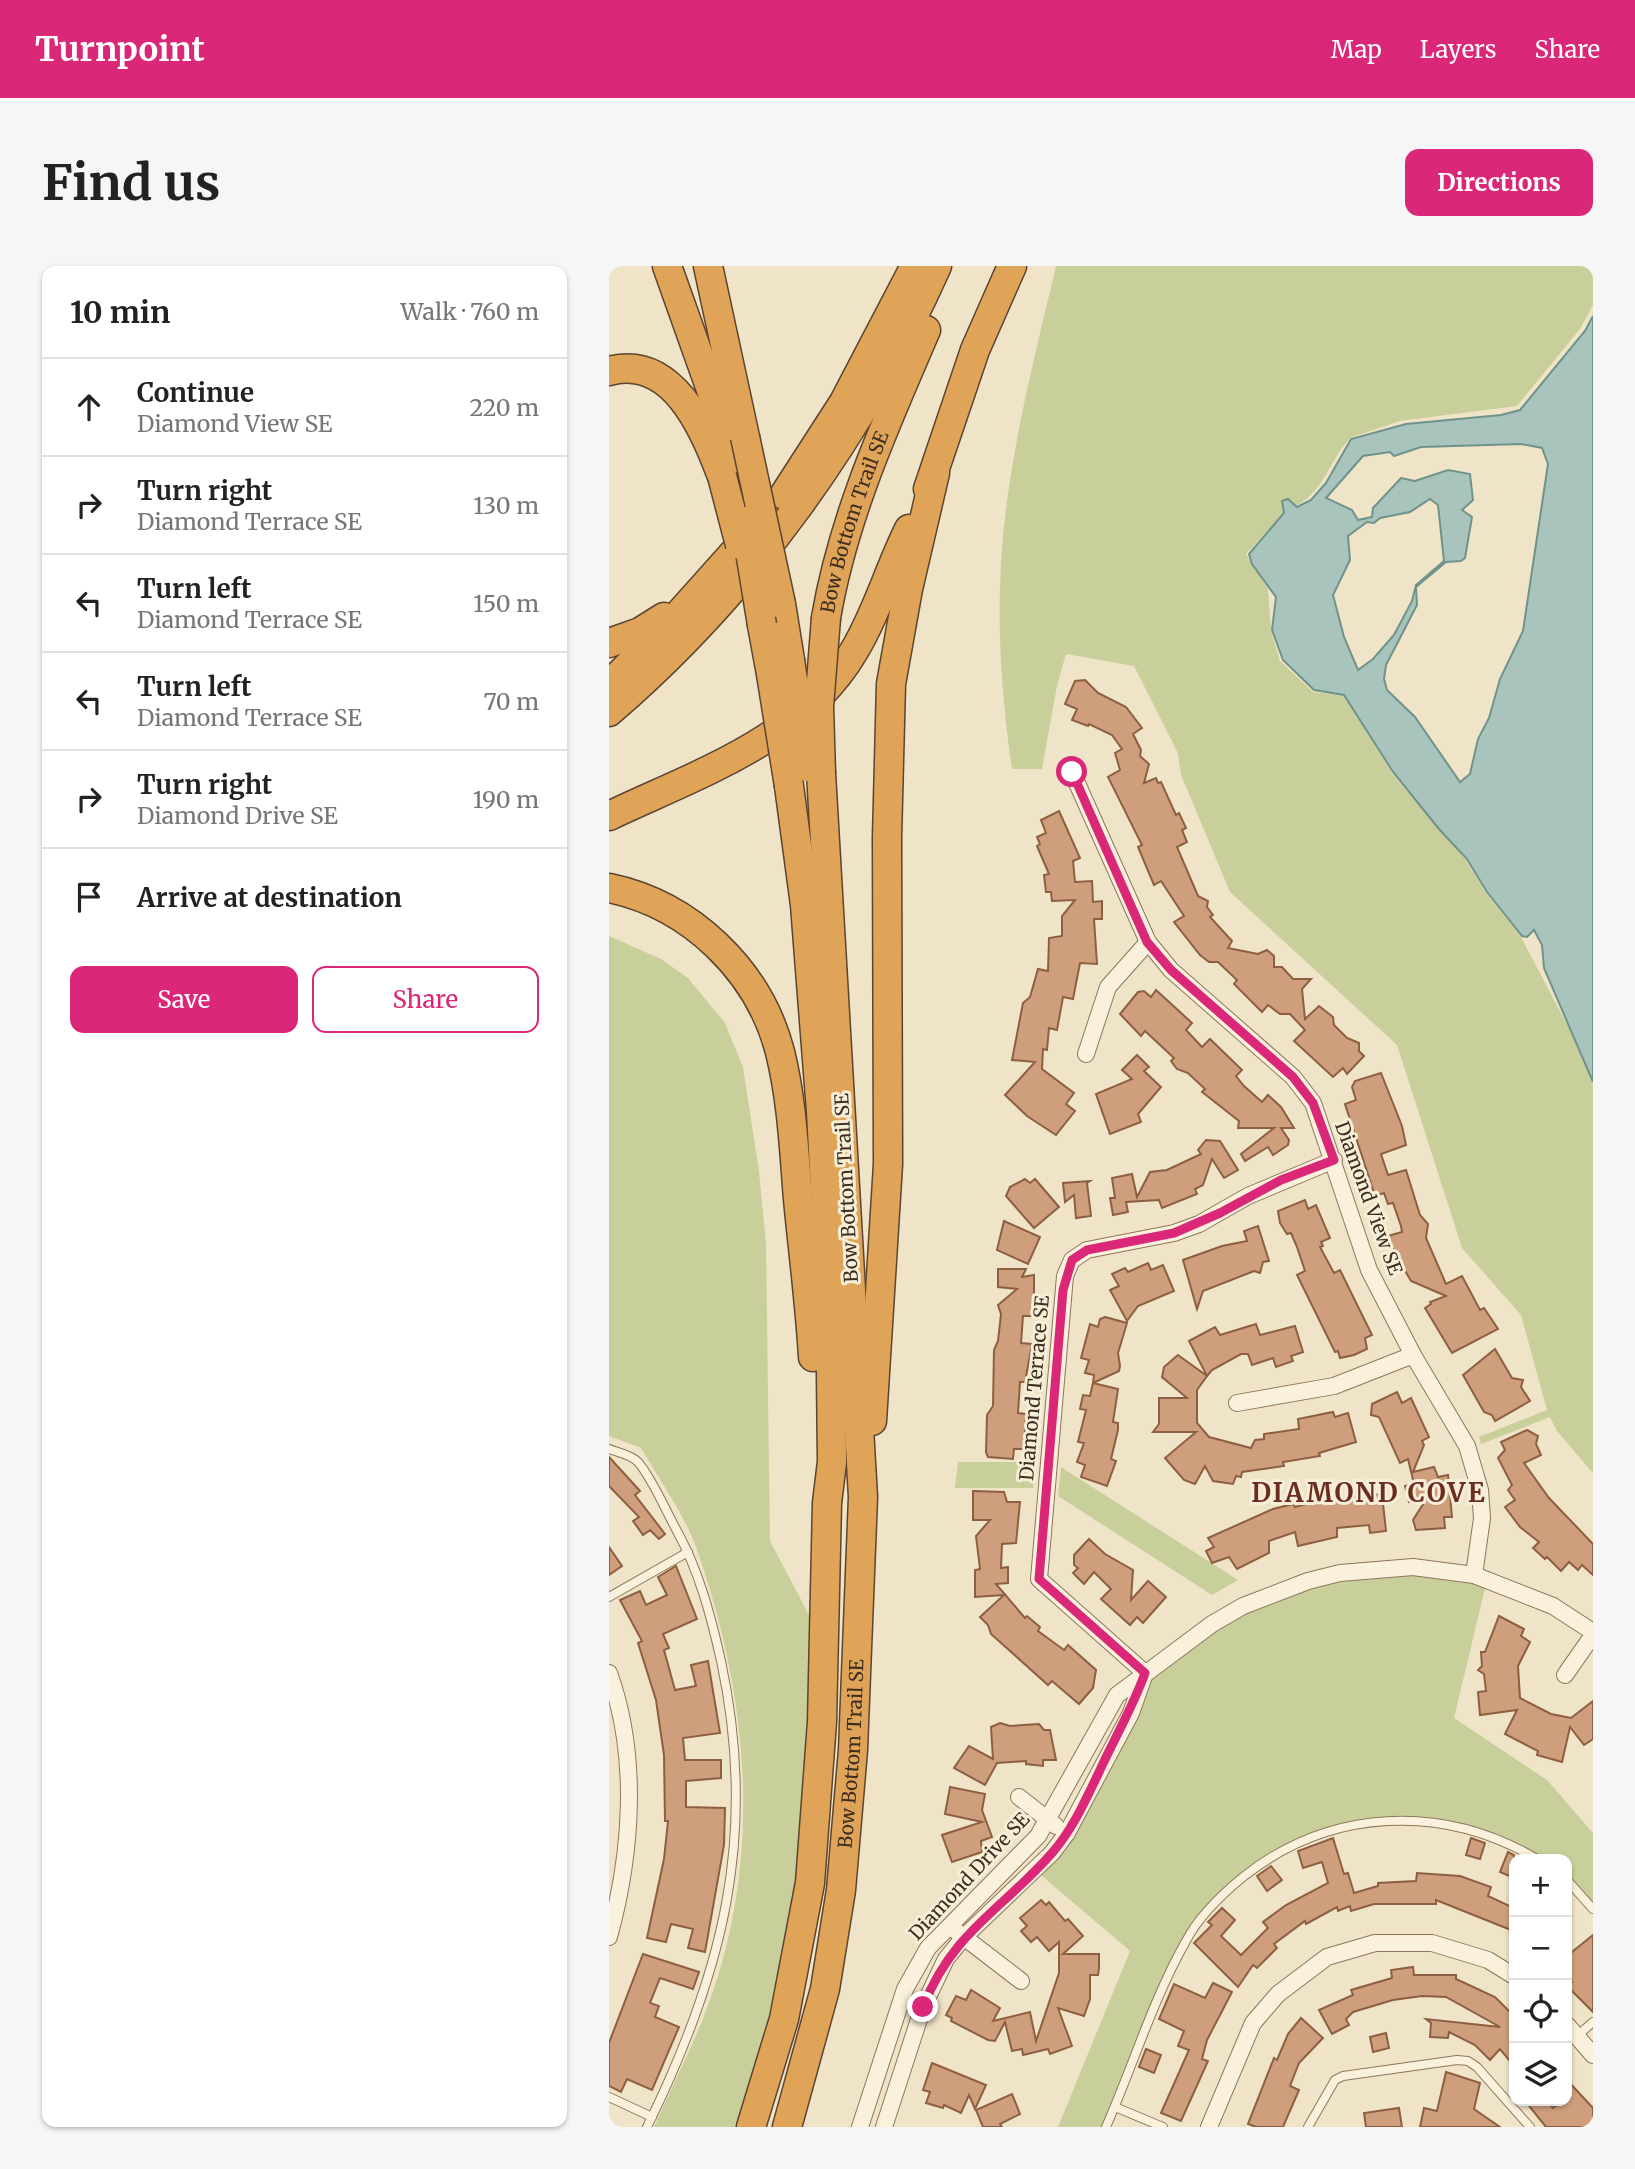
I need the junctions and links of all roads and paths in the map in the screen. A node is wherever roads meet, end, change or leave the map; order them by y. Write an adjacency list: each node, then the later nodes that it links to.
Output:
1 (667, 266): 10 (highway)
2 (708, 266): 10 (highway)
3 (898, 266): 8 (highway)
4 (915, 266): 8 (highway)
5 (937, 266): 16 (highway)
6 (953, 266): 18 (highway, Bow Bottom Trail SE, bridge)
7 (1011, 266): 11 (highway)
8 (863, 366): 12 (highway)
9 (609, 371): 10 (highway)
10 (734, 458): 14 (highway, bridge); 14 (highway, bridge)
11 (935, 473): 19 (highway); 27 (highway)
12 (695, 595): 13 (highway); 15 (highway)
13 (609, 643)
14 (781, 667): 18 (highway, bridge)
15 (609, 685)
16 (609, 712)
17 (1072, 772): 21 (street, Diamond View SE)
18 (806, 779): 27 (highway, Bow Bottom Trail SE); 28 (highway, Bow Bottom Trail SE)
19 (609, 816)
20 (609, 888): 28 (highway)
21 (1147, 942): 22 (street); 23 (street, Diamond View SE)
22 (1086, 1054)
23 (1334, 1160): 24 (street, Diamond View SE); 34 (street, Diamond Terrace SE)
24 (1413, 1355): 25 (street); 30 (street, Diamond View SE)
25 (1237, 1403)
26 (609, 1449): 29 (lane)
27 (863, 1497): 57 (highway, Bow Bottom Trail SE)
28 (827, 1503): 56 (highway, Bow Bottom Trail SE)
29 (688, 1552): 31 (lane); 52 (lane)
30 (1474, 1575): 32 (street, Diamond Drive SE); 34 (street, Diamond Drive SE)
31 (609, 1597)
32 (1593, 1634): 35 (street)
33 (609, 1673): 43 (street)
34 (1145, 1673): 37 (street, Diamond Drive SE); 38 (street, Diamond Drive SE)
35 (1565, 1675)
36 (1019, 1797): 37 (street)
37 (1048, 1822): 38 (street); 42 (street, Diamond Drive SE)
38 (1067, 1833): 44 (street, Diamond Drive SE)
39 (1527, 1854): 51 (lane)
40 (1572, 1886): 41 (lane)
41 (1593, 1909)
42 (948, 1924): 44 (street); 53 (street, Diamond Drive SE)
43 (609, 1937)
44 (964, 1937): 46 (street); 54 (street, Diamond Drive SE)
45 (1509, 1973): 60 (street)
46 (1021, 1981)
47 (1593, 2022): 48 (lane)
48 (1572, 2031): 49 (street)
49 (1593, 2054)
50 (609, 2097): 52 (lane)
51 (1115, 2107): 58 (lane); 59 (lane)
52 (652, 2117): 55 (lane)
53 (863, 2120): 54 (street)
54 (889, 2125)
55 (647, 2127)
56 (751, 2127)
57 (787, 2127)
58 (1106, 2127)
59 (1163, 2127)
60 (1209, 2127)
61 (1308, 2127): 62 (lane)
62 (1530, 2127)

